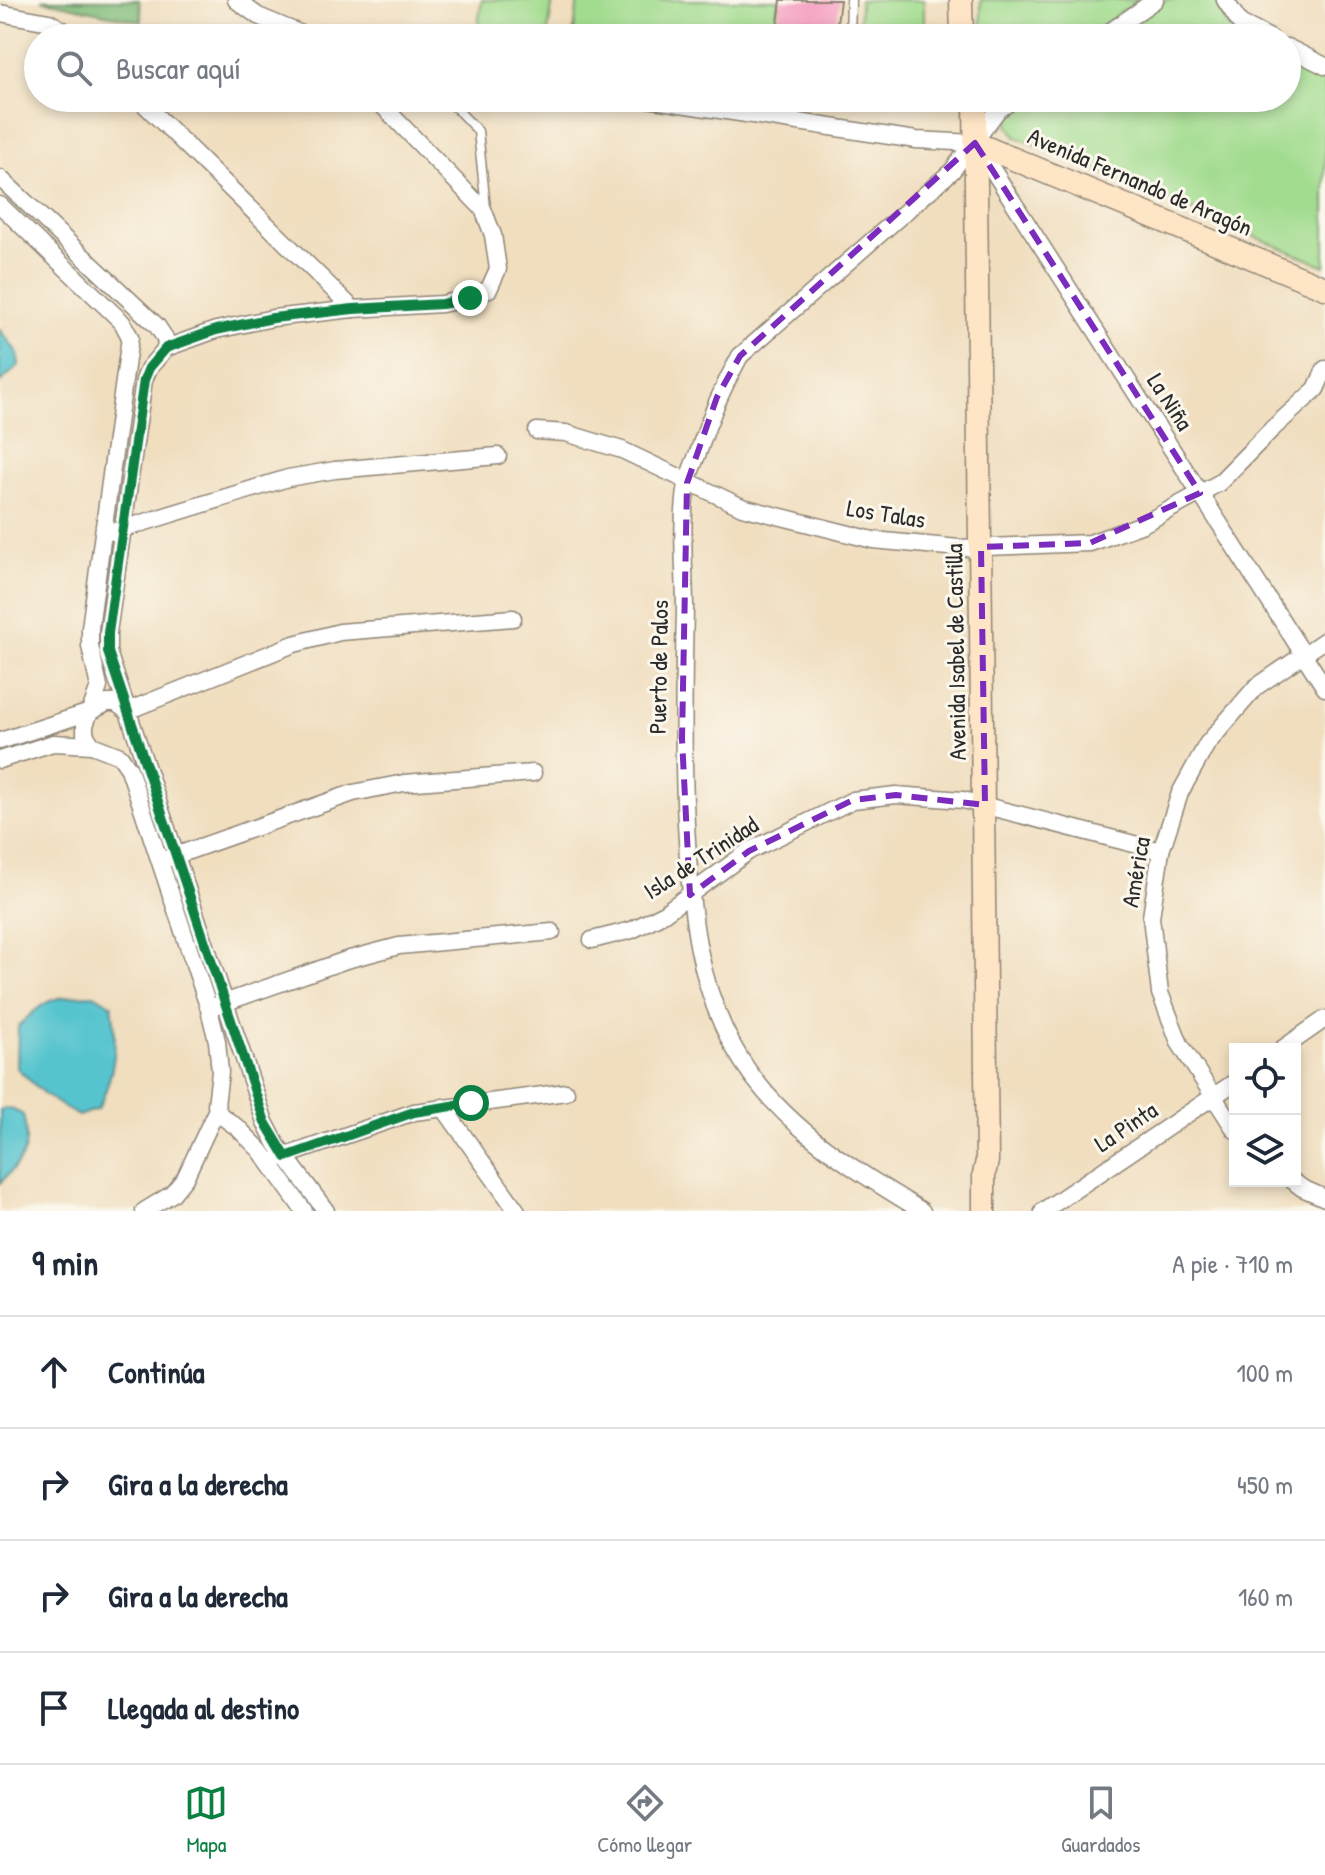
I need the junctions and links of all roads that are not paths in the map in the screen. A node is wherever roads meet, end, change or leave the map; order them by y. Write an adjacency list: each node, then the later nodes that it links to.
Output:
1 (236, 0): 9 (street)
2 (851, 0): 10 (lane)
3 (961, 0): 11 (street)
4 (975, 0): 12 (street)
5 (1155, 0): 13 (street)
6 (1225, 0): 14 (street)
7 (0, 13): 8 (street)
8 (52, 24)
9 (277, 24)
10 (850, 24)
11 (962, 24)
12 (975, 24)
13 (1121, 24)
14 (1242, 24)
15 (1301, 54): 16 (street)
16 (1325, 66)
17 (152, 112): 30 (street)
18 (389, 112): 27 (street)
19 (460, 112): 27 (lane)
20 (733, 112): 24 (street)
21 (971, 112): 24 (street, Avenida Isabel de Castilla)
22 (975, 112): 24 (street, Avenida Isabel de Castilla)
23 (997, 112): 24 (street, Puerto de Palos)
24 (975, 143): 28 (street, Avenida Fernando de Aragón); 29 (street, Avenida Fernando de Aragón); 38 (street, Puerto de Palos); 39 (street, La Niña); 42 (street, Avenida Isabel de Castilla)
25 (0, 178): 31 (street)
26 (0, 205): 32 (street)
27 (488, 221): 30 (street)
28 (1325, 273)
29 (1325, 288)
30 (353, 309): 33 (street)
31 (157, 326): 32 (street); 33 (street)
32 (129, 345): 34 (street); 41 (street)
33 (166, 348): 34 (street)
34 (153, 363): 40 (street)
35 (1325, 369): 39 (street, Los Talas)
36 (537, 431): 38 (street, Los Talas)
37 (498, 456): 40 (street)
38 (687, 483): 42 (street, Los Talas); 59 (street, Puerto de Palos)
39 (1200, 493): 42 (street, Los Talas); 45 (street, La Niña)
40 (122, 530): 41 (street); 47 (street)
41 (104, 535): 48 (street)
42 (981, 547): 55 (street, Avenida Isabel de Castilla)
43 (513, 618): 47 (street)
44 (1325, 640): 45 (street, América)
45 (1304, 653): 46 (street, La Niña); 56 (street, América)
46 (1325, 688)
47 (127, 711): 48 (street); 49 (street)
48 (90, 712): 50 (street); 51 (street)
49 (136, 735): 52 (street); 57 (street)
50 (0, 741)
51 (92, 745): 52 (street); 53 (street)
52 (115, 753): 58 (street)
53 (0, 760)
54 (533, 773): 57 (street)
55 (985, 805): 56 (street, Isla de Trinidad); 59 (street, Isla de Trinidad); 76 (street, Avenida Isabel de Castilla)
56 (1161, 851): 69 (street, América)
57 (176, 855): 58 (street); 62 (street)
58 (160, 863): 62 (street)
59 (690, 895): 61 (street, Isla de Trinidad); 83 (street, Puerto de Palos)
60 (552, 932): 62 (street)
61 (592, 940)
62 (217, 1006): 65 (street); 67 (street)
63 (1325, 1019): 64 (street)
64 (1291, 1043)
65 (252, 1083): 67 (street); 70 (street)
66 (1229, 1086): 69 (street, La Pinta)
67 (216, 1091): 72 (street)
68 (566, 1092): 71 (street)
69 (1212, 1098): 73 (street, América); 86 (street, La Pinta)
70 (258, 1101): 72 (street); 74 (street)
71 (443, 1107): 74 (street); 82 (street)
72 (222, 1115): 75 (street); 79 (street)
73 (1229, 1122)
74 (286, 1157): 75 (street); 81 (street)
75 (267, 1161): 80 (street)
76 (987, 1161): 84 (street); 85 (street)
77 (1301, 1185): 78 (street)
78 (1325, 1198)
79 (144, 1211)
80 (304, 1211)
81 (326, 1211)
82 (517, 1211)
83 (922, 1211)
84 (984, 1211)
85 (993, 1211)
86 (1043, 1211)

